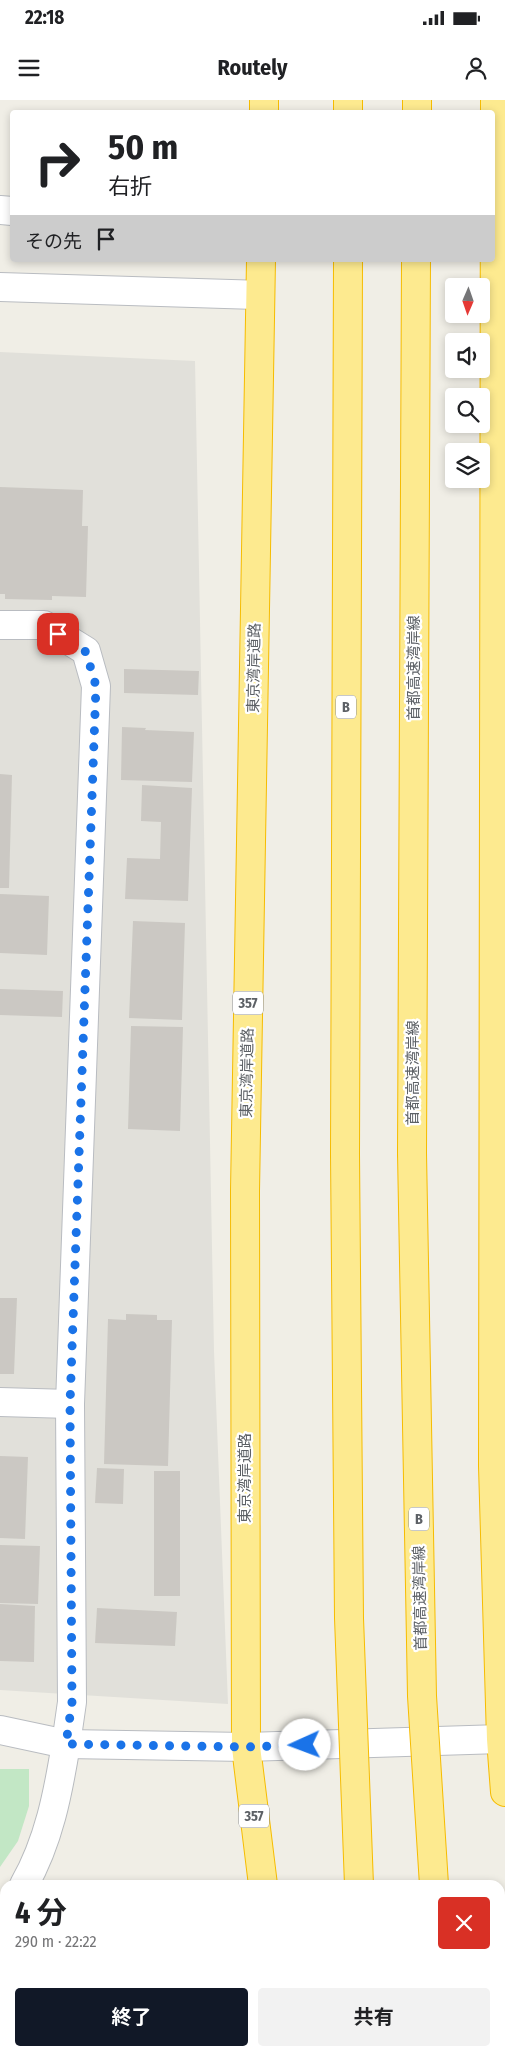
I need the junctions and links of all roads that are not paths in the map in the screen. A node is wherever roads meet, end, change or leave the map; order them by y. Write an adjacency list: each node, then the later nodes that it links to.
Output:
1 (261, 262): 6 (highway, 東京湾岸道路 / 357)
2 (348, 262): 17 (highway, B, bridge)
3 (416, 262): 18 (highway, 首都高速湾岸線 / B, bridge)
4 (495, 262): 11 (highway)
5 (0, 287): 6 (street)
6 (260, 296): 13 (highway, 東京湾岸道路 / 357)
7 (0, 625): 9 (street)
8 (0, 1402): 9 (street)
9 (70, 1404): 12 (street)
10 (0, 1730): 12 (street)
11 (501, 1740): 13 (street); 14 (highway)
12 (66, 1744): 13 (street); 15 (street)
13 (246, 1747): 16 (highway, 東京湾岸道路 / 357)
14 (505, 1792)
15 (27, 1880)
16 (262, 1880)
17 (359, 1880)
18 (434, 1880)

